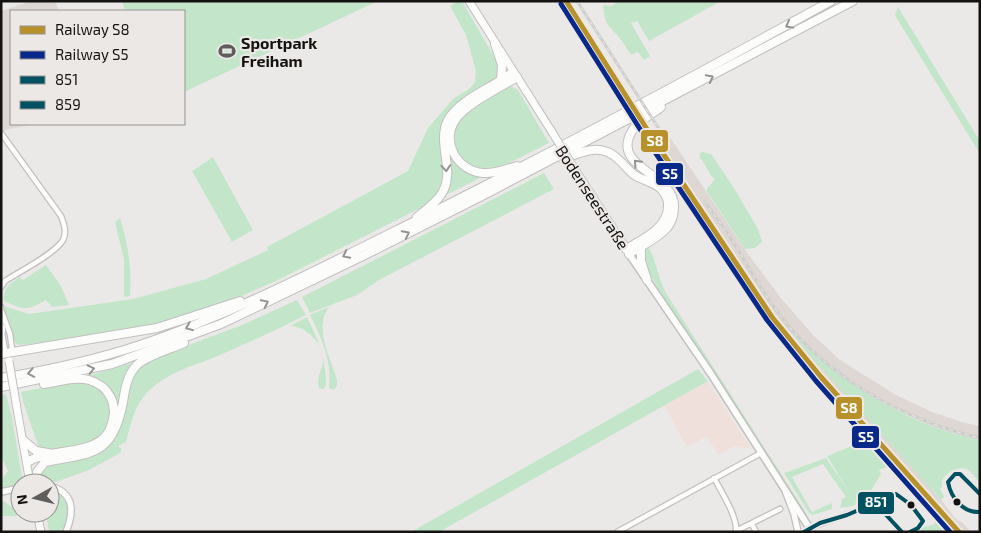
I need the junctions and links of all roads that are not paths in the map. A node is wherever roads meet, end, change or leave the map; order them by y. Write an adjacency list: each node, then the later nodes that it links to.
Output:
1 (469, 1): 4 (main road, Bodenseestraße)
2 (832, 1): 10 (highway, one-way to 10)
3 (853, 1): 8 (highway, one-way to 3)
4 (495, 44): 5 (main road, Bodenseestraße); 6 (highway)
5 (515, 74): 6 (highway); 15 (main road, Bodenseestraße, bridge)
6 (501, 82): 7 (highway)
7 (491, 90): 10 (highway); 12 (highway, one-way to 12)
8 (672, 98): 11 (highway); 13 (highway, one-way to 8)
9 (1, 133): 17 (street)
10 (534, 161): 12 (highway)
11 (528, 172): 13 (highway); 21 (highway, one-way to 11)
12 (406, 226): 18 (highway, one-way to 18)
13 (651, 237): 14 (highway)
14 (640, 244): 15 (highway); 16 (highway)
15 (628, 251): 16 (main road, Bodenseestraße)
16 (647, 280): 27 (main road, Bodenseestraße)
17 (1, 287)
18 (266, 294): 23 (highway); 24 (highway, one-way to 24)
19 (1, 307): 20 (street)
20 (2, 312): 22 (street)
21 (221, 324): 25 (highway, one-way to 21); 30 (highway)
22 (3, 327): 23 (street)
23 (6, 356): 26 (main road, bridge)
24 (1, 378)
25 (5, 386): 28 (highway)
26 (22, 440): 28 (highway); 29 (main road)
27 (761, 453): 33 (street); 35 (main road, Bodenseestraße)
28 (55, 454): 29 (highway)
29 (27, 462): 30 (highway); 31 (main road)
30 (45, 462): 32 (highway)
31 (31, 473)
32 (35, 473)
33 (714, 478): 39 (street); 42 (street)
34 (60, 491): 41 (street)
35 (786, 493): 40 (main road, Bodenseestraße); 44 (street)
36 (876, 504): 40 (street)
37 (780, 509): 38 (street)
38 (752, 524): 39 (street); 43 (street)
39 (735, 531)
40 (808, 531)
41 (66, 532)
42 (617, 532)
43 (756, 532)
44 (798, 532)

